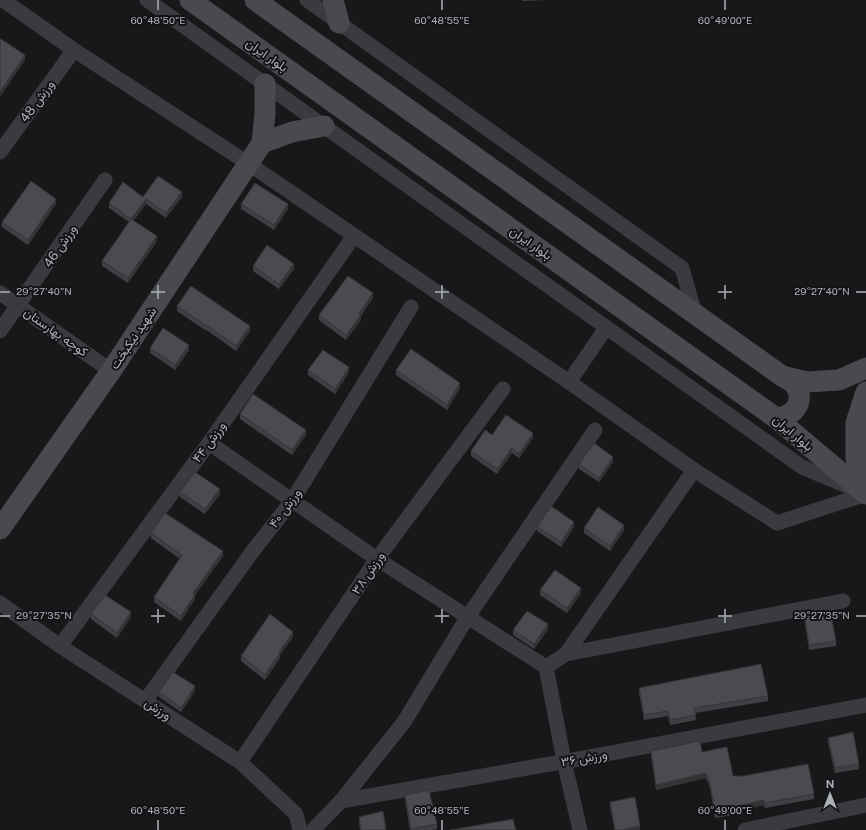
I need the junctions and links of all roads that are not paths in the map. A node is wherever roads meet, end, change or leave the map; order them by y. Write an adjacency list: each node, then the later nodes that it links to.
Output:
1 (3, 0): 8 (street)
2 (147, 0): 9 (street)
3 (190, 0): 28 (street, بلوار ایران)
4 (255, 0): 19 (street)
5 (307, 0): 7 (street)
6 (333, 0): 7 (street)
7 (339, 23): 19 (street)
8 (74, 50): 12 (street, ورزش 48); 13 (street)
9 (265, 84): 10 (street); 11 (street)
10 (324, 126): 11 (street); 20 (street)
11 (262, 143): 13 (street, شهید نیکبخت)
12 (0, 152)
13 (248, 164): 15 (street); 23 (street, شهید نیکبخت)
14 (105, 180): 17 (street, ورزش 46)
15 (354, 236): 25 (street); 30 (street, ورزش ۴۴)
16 (0, 293): 17 (street, کوچه بهارستان)
17 (19, 306): 21 (street, ورزش 46); 23 (street, کوچه بهارستان)
18 (411, 307): 33 (street, ورزش ۴۰)
19 (695, 314): 24 (street)
20 (606, 328): 25 (street); 32 (street)
21 (0, 331)
22 (866, 368): 24 (street)
23 (111, 371): 34 (street, شهید نیکبخت)
24 (782, 376): 28 (street)
25 (569, 382): 31 (street)
26 (503, 389): 35 (street, ورزش ۳۸)
27 (866, 392): 32 (street)
28 (776, 418): 32 (street, بلوار ایران)
29 (595, 430): 38 (street)
30 (208, 443): 33 (street); 39 (street, ورزش ۴۴)
31 (694, 470): 32 (street); 40 (street)
32 (866, 494)
33 (292, 501): 35 (street); 42 (street, ورزش ۴۰)
34 (0, 529)
35 (376, 559): 38 (street); 45 (street, ورزش ۳۸)
36 (843, 600): 40 (street)
37 (0, 603): 39 (street, ورزش)
38 (466, 618): 41 (street); 46 (street)
39 (60, 646): 42 (street, ورزش)
40 (566, 654): 41 (street)
41 (546, 667): 44 (street)
42 (145, 701): 45 (street, ورزش)
43 (866, 705): 44 (street, ورزش ۳۶)
44 (564, 761): 46 (street, ورزش ۳۶); 50 (street)
45 (240, 762): 48 (street, ورزش)
46 (341, 801): 49 (street)
47 (866, 805): 51 (street)
48 (300, 830)
49 (314, 830)
50 (580, 830)
51 (745, 830)

